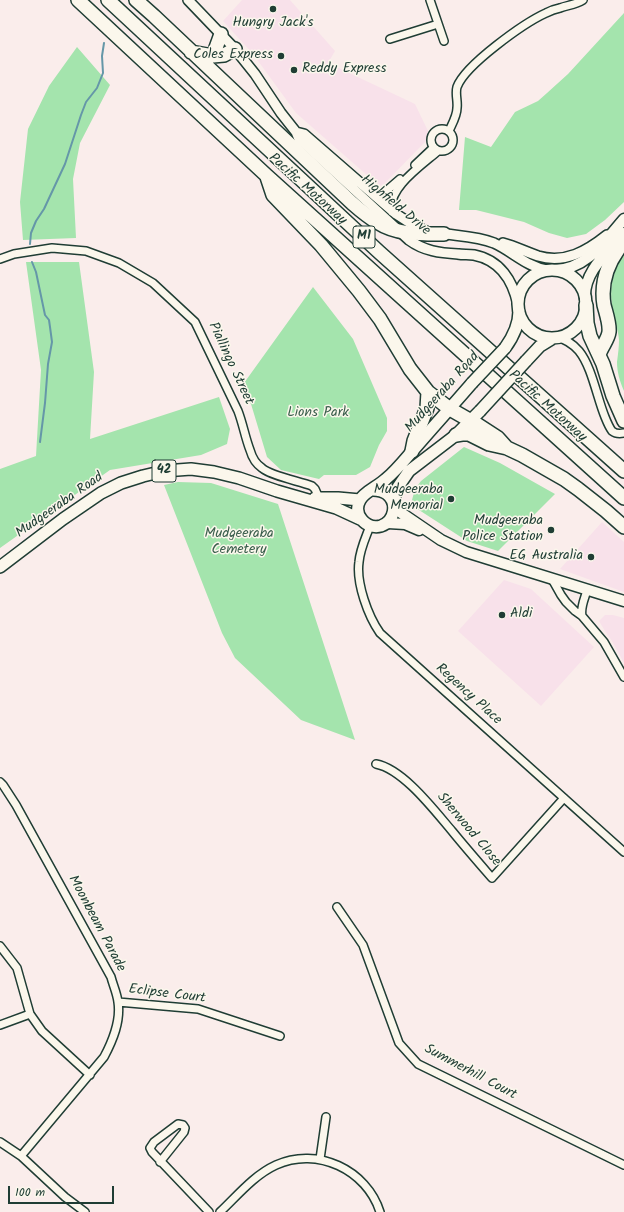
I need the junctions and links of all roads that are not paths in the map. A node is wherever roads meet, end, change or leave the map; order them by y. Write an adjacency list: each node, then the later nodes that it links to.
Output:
1 (78, 0): 17 (highway, Pacific Motorway / M1)
2 (108, 0): 42 (highway, Pacific Motorway / M1)
3 (136, 0): 12 (highway, M1)
4 (188, 0): 8 (street, Highfield Drive)
5 (430, 0): 7 (street)
6 (583, 0): 14 (street)
7 (438, 24): 9 (street); 10 (street)
8 (221, 34): 11 (street, Highfield Drive); 13 (highway)
9 (390, 39)
10 (444, 41)
11 (235, 48): 13 (highway); 15 (street, Highfield Drive)
12 (191, 52): 13 (highway); 22 (highway, M1)
13 (213, 56)
14 (448, 131): 16 (street); 16 (street)
15 (296, 132): 18 (street, Highfield Drive); 19 (street, Highfield Drive)
16 (435, 149): 18 (street); 20 (street)
17 (266, 175): 32 (highway, M1); 45 (highway, Pacific Motorway / M1)
18 (378, 198): 19 (street); 20 (street, Highfield Drive)
19 (379, 212): 22 (street, Highfield Drive)
20 (392, 212): 23 (street, Highfield Drive)
21 (622, 226): 24 (street); 27 (main road); 28 (main road)
22 (400, 232): 23 (highway, M1); 29 (street, Highfield Drive)
23 (444, 234): 24 (street, Highfield Drive / M1)
24 (488, 240): 27 (street, Highfield Drive / M1)
25 (624, 242): 31 (highway)
26 (0, 259): 44 (street, Piallingo Street)
27 (550, 270): 28 (main road); 29 (main road)
28 (586, 302): 30 (main road); 31 (highway)
29 (519, 306): 30 (main road); 35 (main road, Mudgeeraba Road, bridge)
30 (555, 337): 36 (main road, bridge); 38 (street)
31 (599, 355): 33 (highway)
32 (428, 392): 35 (highway, M1); 41 (highway)
33 (613, 396): 34 (street); 37 (highway)
34 (624, 407)
35 (450, 409): 36 (highway, M1); 41 (main road, Mudgeeraba Road)
36 (471, 421): 39 (main road); 40 (highway, M1)
37 (624, 422)
38 (624, 433)
39 (456, 435): 40 (highway, M1); 48 (main road)
40 (507, 448): 51 (highway, M1)
41 (412, 451): 43 (main road, Mudgeeraba Road)
42 (624, 471)
43 (372, 490): 47 (main road); 48 (main road)
44 (319, 498): 46 (main road, Mudgeeraba Road / 42); 47 (main road, Mudgeeraba Road / 42)
45 (624, 498)
46 (304, 499): 50 (main road, Mudgeeraba Road / 42); 53 (main road, Mudgeeraba Road / 42)
47 (360, 500): 50 (main road)
48 (394, 505): 49 (main road); 52 (main road)
49 (388, 522): 50 (main road); 52 (main road)
50 (366, 523): 61 (street, Regency Place)
51 (624, 527)
52 (432, 535): 54 (main road)
53 (0, 567)
54 (552, 579): 55 (main road); 57 (street)
55 (587, 590): 56 (main road); 57 (street)
56 (624, 601)
57 (582, 616): 58 (street)
58 (624, 677)
59 (376, 764): 61 (street, Sherwood Close)
60 (0, 782): 65 (street, Moonbeam Parade)
61 (564, 798): 62 (street, Regency Place)
62 (624, 852)
63 (337, 907): 75 (street, Summerhill Court)
64 (0, 946): 66 (street)
65 (118, 1002): 68 (street, Eclipse Court); 69 (street, Moonbeam Parade)
66 (30, 1014): 67 (street); 69 (street)
67 (0, 1025)
68 (280, 1036)
69 (90, 1075): 72 (street, Moonbeam Parade)
70 (326, 1118): 73 (street)
71 (0, 1142): 72 (street)
72 (21, 1156): 76 (street)
73 (320, 1159): 78 (street); 79 (street)
74 (160, 1162): 74 (street); 77 (street)
75 (624, 1165)
76 (85, 1212)
77 (209, 1212)
78 (220, 1212)
79 (380, 1212)

